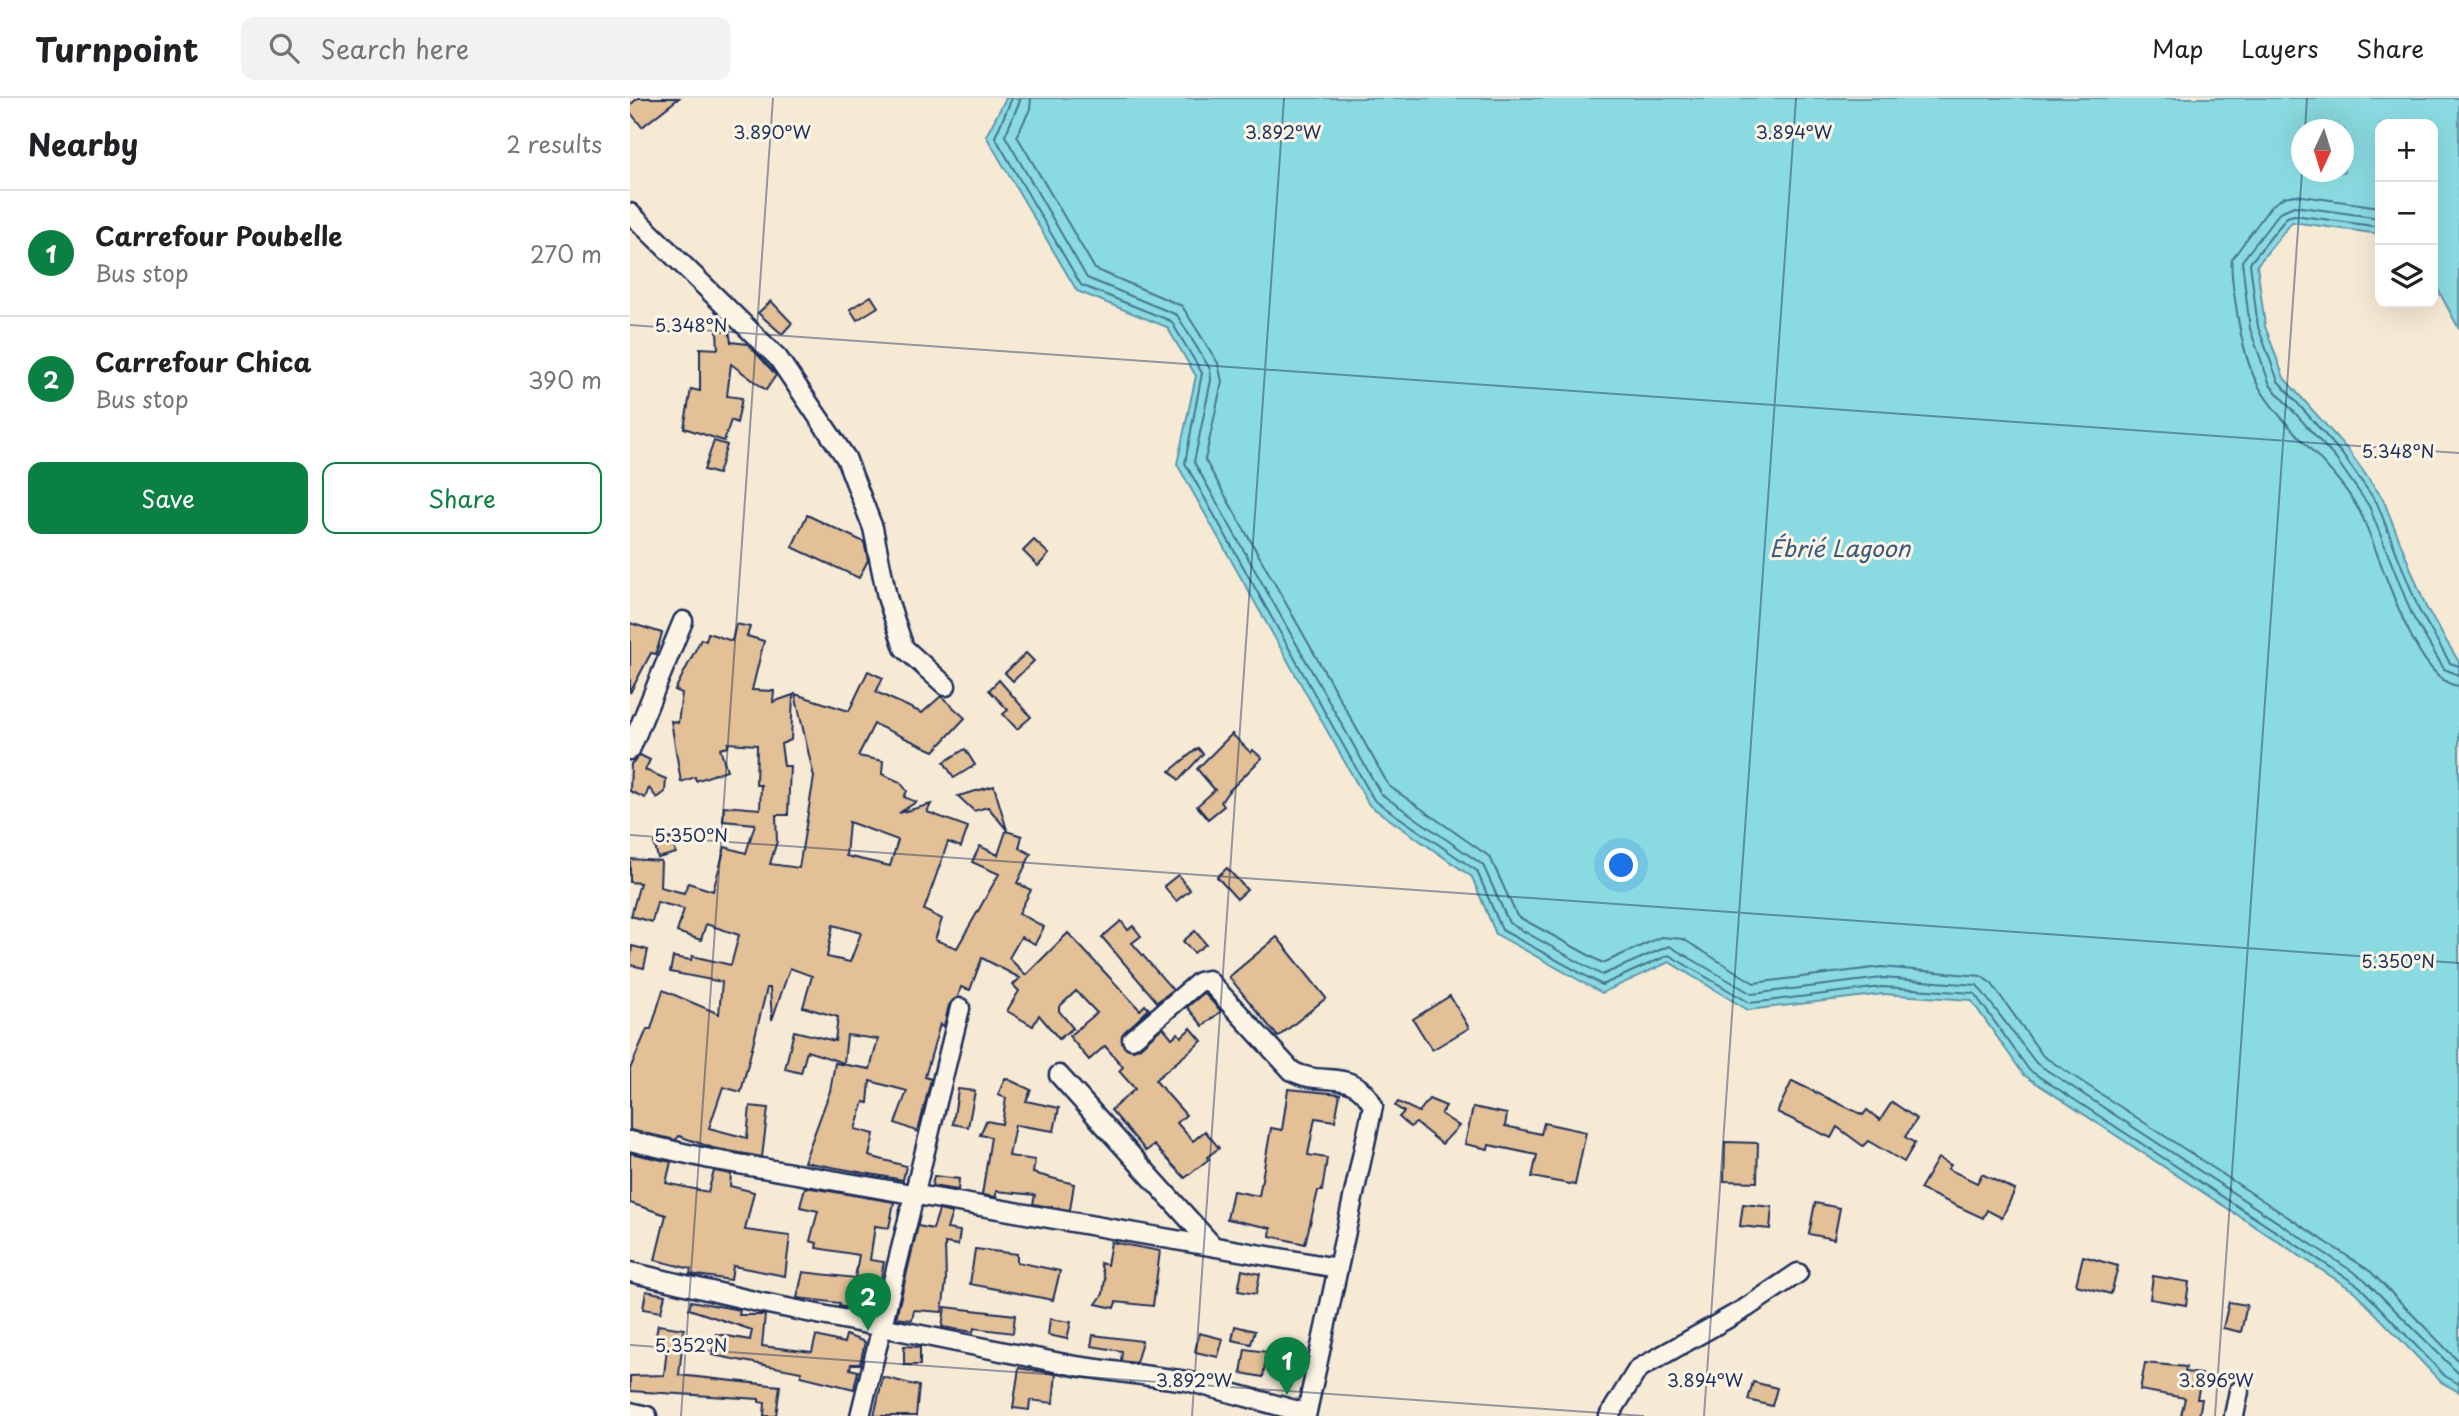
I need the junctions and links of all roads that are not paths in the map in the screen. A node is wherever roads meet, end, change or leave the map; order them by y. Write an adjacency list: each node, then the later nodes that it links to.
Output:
1 (630, 213): 3 (street)
2 (682, 621): 4 (street)
3 (946, 686)
4 (630, 750)
5 (960, 1008): 9 (street)
6 (1132, 1040): 11 (street)
7 (1059, 1075): 10 (street)
8 (630, 1141): 9 (street)
9 (914, 1195): 10 (street); 14 (street)
10 (1213, 1246): 11 (street)
11 (1337, 1268): 17 (street)
12 (630, 1272): 14 (street)
13 (1798, 1273): 20 (street)
14 (881, 1327): 17 (street); 19 (street)
15 (2239, 1391): 21 (street)
16 (630, 1412): 18 (street)
17 (1306, 1414)
18 (647, 1416)
19 (860, 1416)
20 (1609, 1416)
21 (2234, 1416)

